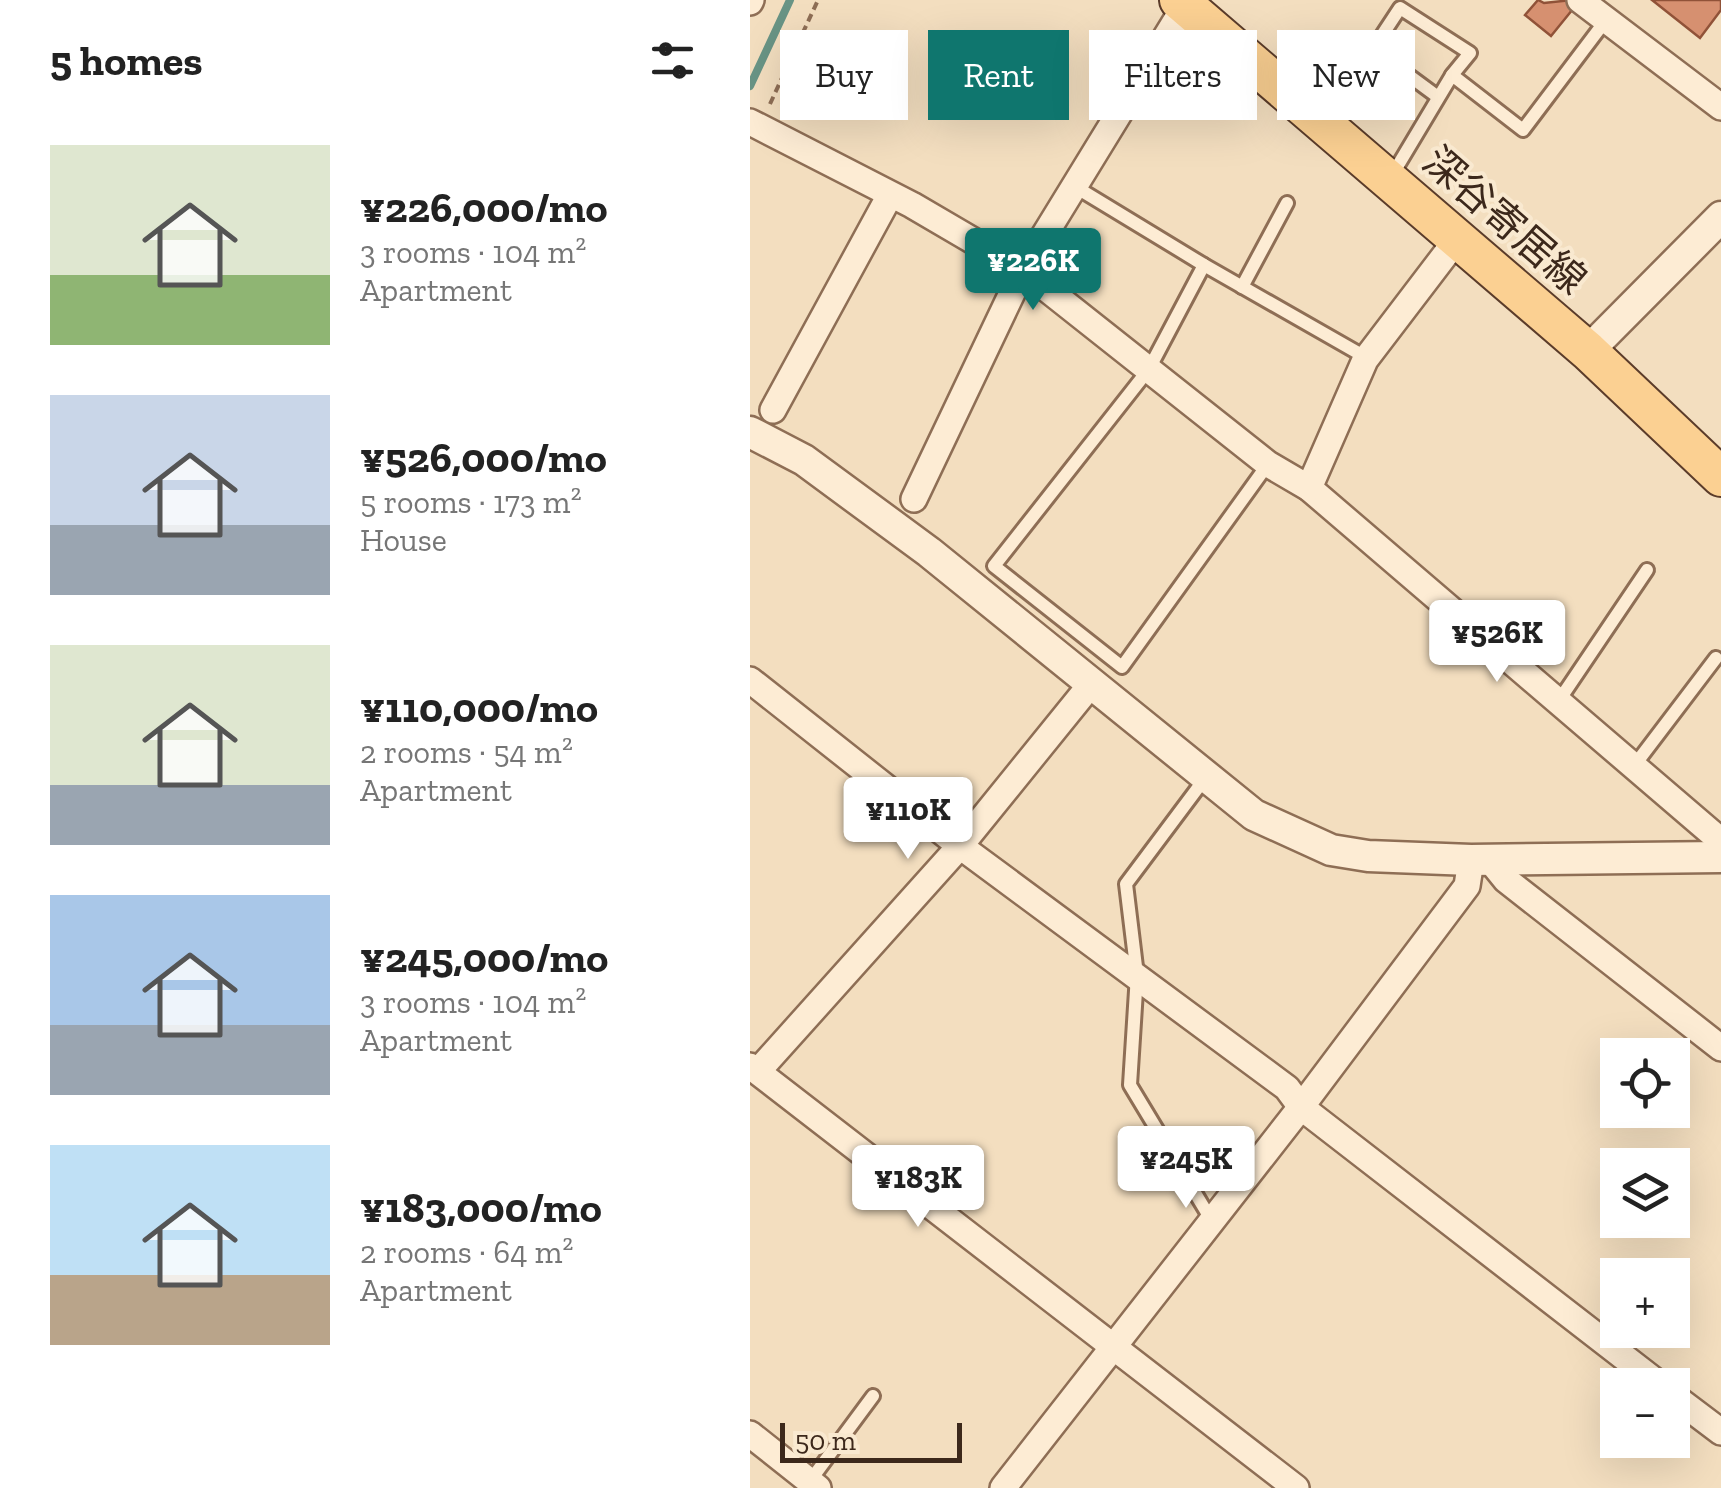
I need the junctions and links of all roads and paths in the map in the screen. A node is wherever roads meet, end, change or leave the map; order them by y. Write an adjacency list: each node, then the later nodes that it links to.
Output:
1 (818, 0): 8 (path)
2 (1580, 0): 4 (street)
3 (1182, 3): 9 (main road, 深谷寄居線); 10 (street)
4 (1606, 20): 5 (lane); 7 (street)
5 (1452, 75): 6 (lane); 6 (lane)
6 (1438, 98): 9 (lane)
7 (1721, 107)
8 (755, 128): 11 (street)
9 (1389, 180): 14 (main road, 深谷寄居線)
10 (1074, 186): 15 (lane); 16 (street)
11 (890, 194): 16 (street); 21 (street)
12 (1287, 204): 17 (lane)
13 (1721, 217): 18 (street)
14 (1458, 238): 18 (main road, 深谷寄居線); 19 (street)
15 (1204, 265): 17 (lane); 20 (lane)
16 (1023, 270): 20 (street); 26 (street)
17 (1242, 287): 19 (lane)
18 (1588, 350): 24 (main road, 深谷寄居線)
19 (1367, 358): 25 (street)
20 (1149, 369): 23 (street); 23 (lane)
21 (773, 410)
22 (750, 432): 30 (street)
23 (1268, 464): 25 (street)
24 (1721, 477)
25 (1309, 488): 31 (street)
26 (914, 498)
27 (1647, 570): 31 (lane)
28 (1716, 658): 32 (lane)
29 (750, 680): 35 (street)
30 (1092, 683): 33 (street); 35 (street)
31 (1558, 702): 32 (street)
32 (1634, 766): 34 (street)
33 (1206, 777): 37 (street); 38 (lane)
34 (1721, 841)
35 (960, 846): 38 (street); 40 (street)
36 (1721, 857): 37 (street)
37 (1480, 859): 39 (street); 41 (street)
38 (1136, 975): 41 (street); 42 (lane)
39 (1721, 1048)
40 (754, 1068): 43 (street)
41 (1301, 1107): 42 (street); 44 (street)
42 (1212, 1222): 43 (street)
43 (1113, 1348): 50 (street); 51 (street)
44 (1638, 1368)
45 (873, 1396): 49 (lane)
46 (1690, 1408): 47 (street)
47 (1721, 1432)
48 (750, 1434): 49 (street)
49 (814, 1485)
50 (1003, 1488)
51 (1296, 1488)

